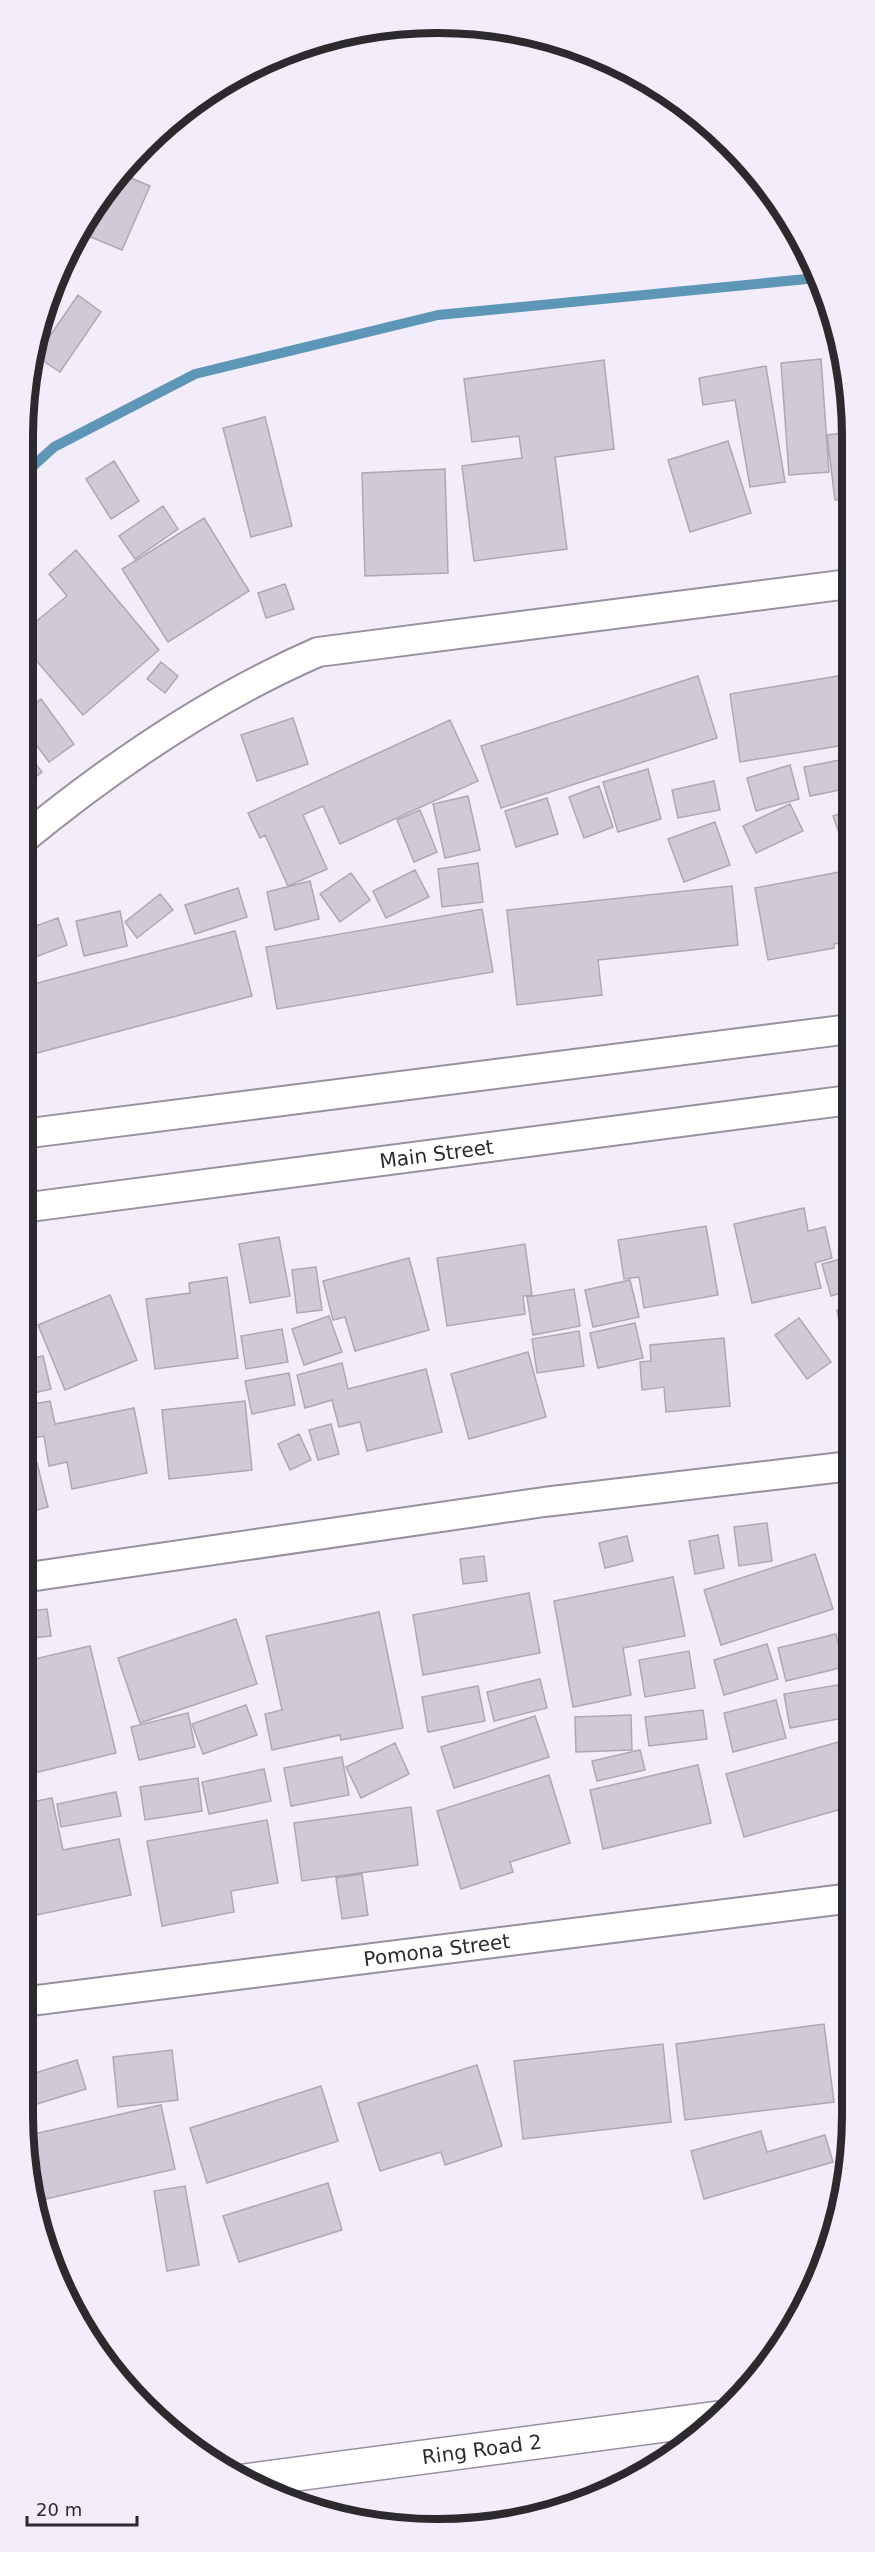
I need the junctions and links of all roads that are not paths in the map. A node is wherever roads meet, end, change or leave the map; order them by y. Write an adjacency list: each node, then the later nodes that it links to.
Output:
1 (842, 585): 2 (street)
2 (33, 831)
3 (842, 1030): 5 (street)
4 (842, 1101): 6 (street, Main Street)
5 (33, 1133)
6 (33, 1207)
7 (842, 1467): 8 (street)
8 (33, 1576)
9 (842, 1900): 10 (street, Pomona Street)
10 (33, 2001)
11 (703, 2420): 12 (main road, Ring Road 2)
12 (262, 2479)

